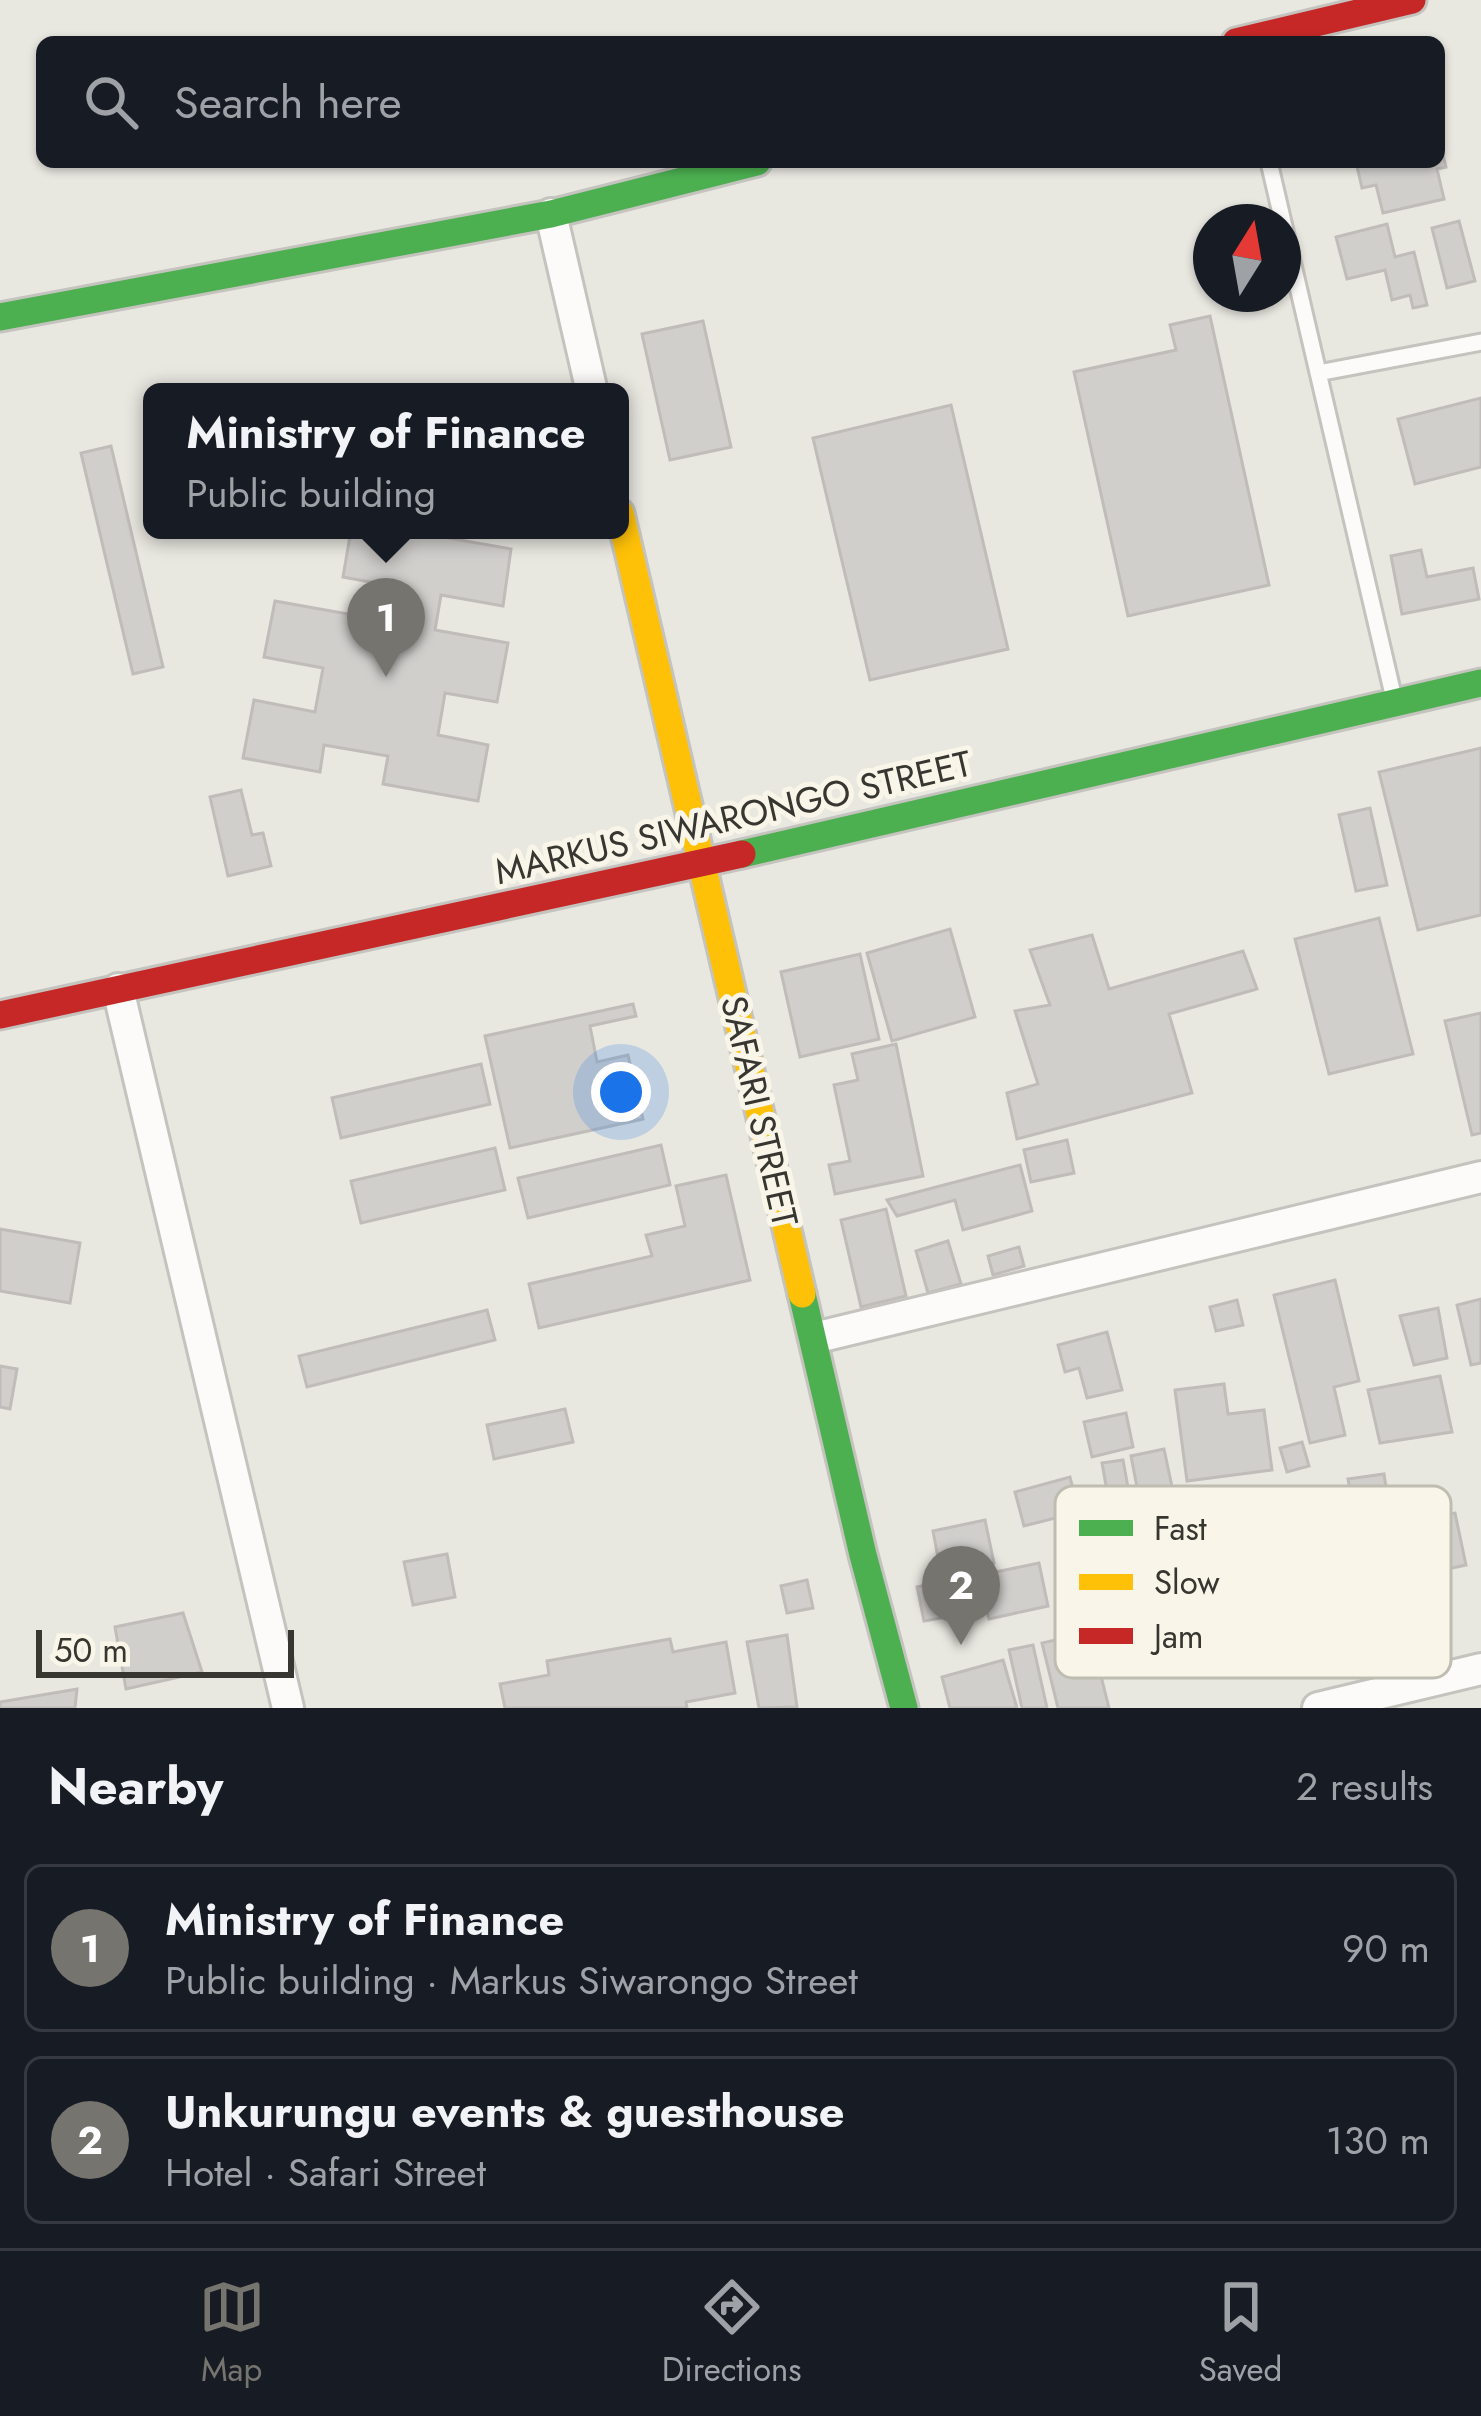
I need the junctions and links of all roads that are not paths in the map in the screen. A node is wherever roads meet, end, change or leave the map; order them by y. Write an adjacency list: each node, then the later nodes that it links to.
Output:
1 (1412, 0): 2 (street)
2 (1264, 36)
3 (733, 168): 5 (street)
4 (1270, 168): 8 (lane)
5 (551, 214): 6 (street); 9 (street)
6 (0, 317)
7 (1481, 342): 8 (lane)
8 (1318, 373): 12 (lane)
9 (590, 383)
10 (626, 539): 13 (street, SAFARI STREET)
11 (1481, 683): 12 (street, MARKUS SIWARONGO STREET)
12 (1395, 703): 13 (street, MARKUS SIWARONGO STREET)
13 (701, 863): 14 (street, MARKUS SIWARONGO STREET); 17 (street, SAFARI STREET)
14 (118, 989): 15 (street, MARKUS SIWARONGO STREET); 21 (street)
15 (0, 1015)
16 (1481, 1177): 17 (street)
17 (814, 1338): 22 (street, SAFARI STREET)
18 (1481, 1669): 19 (street)
19 (1451, 1676)
20 (1443, 1678): 23 (street)
21 (288, 1708)
22 (904, 1708)
23 (1318, 1708)

